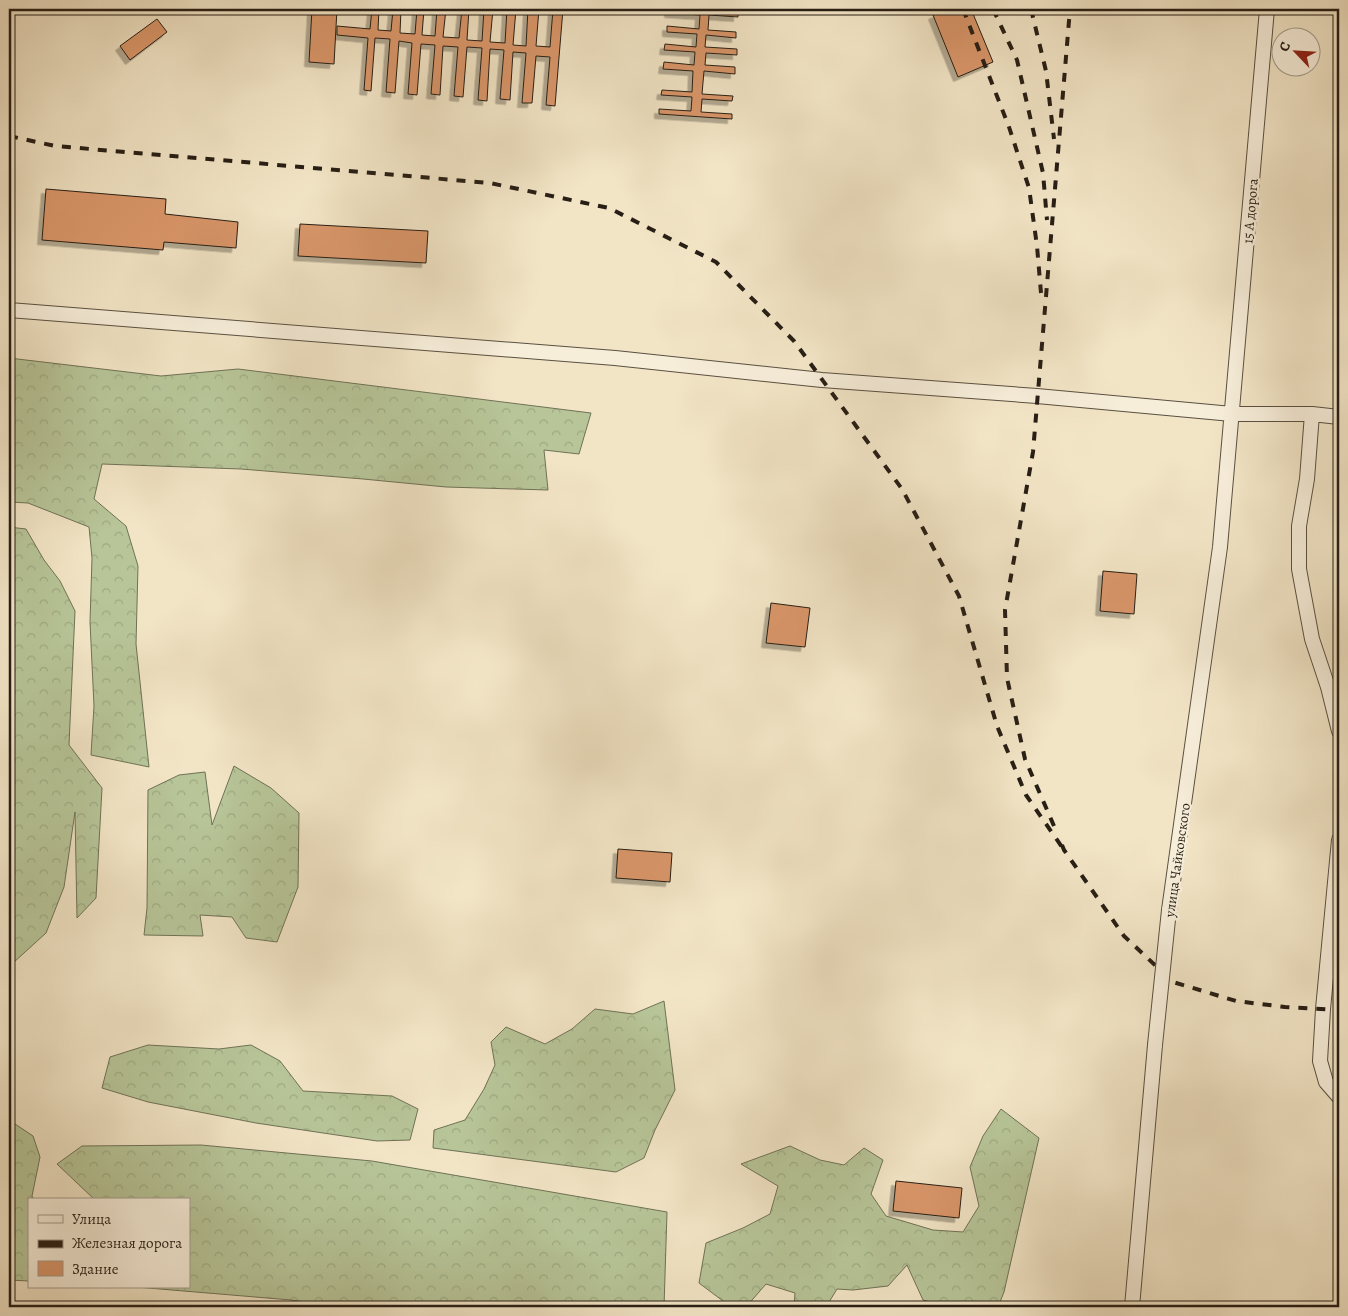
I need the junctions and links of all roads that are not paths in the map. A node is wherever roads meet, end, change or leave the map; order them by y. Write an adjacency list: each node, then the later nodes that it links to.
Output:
1 (1267, 9): 3 (street, 15 А дорога)
2 (9, 310): 3 (street)
3 (1232, 414): 4 (street); 9 (street, улица Чайковского, bridge)
4 (1312, 414): 5 (street); 6 (street)
5 (1339, 417)
6 (1339, 731)
7 (1339, 840): 8 (street)
8 (1339, 1097)
9 (1132, 1307)

